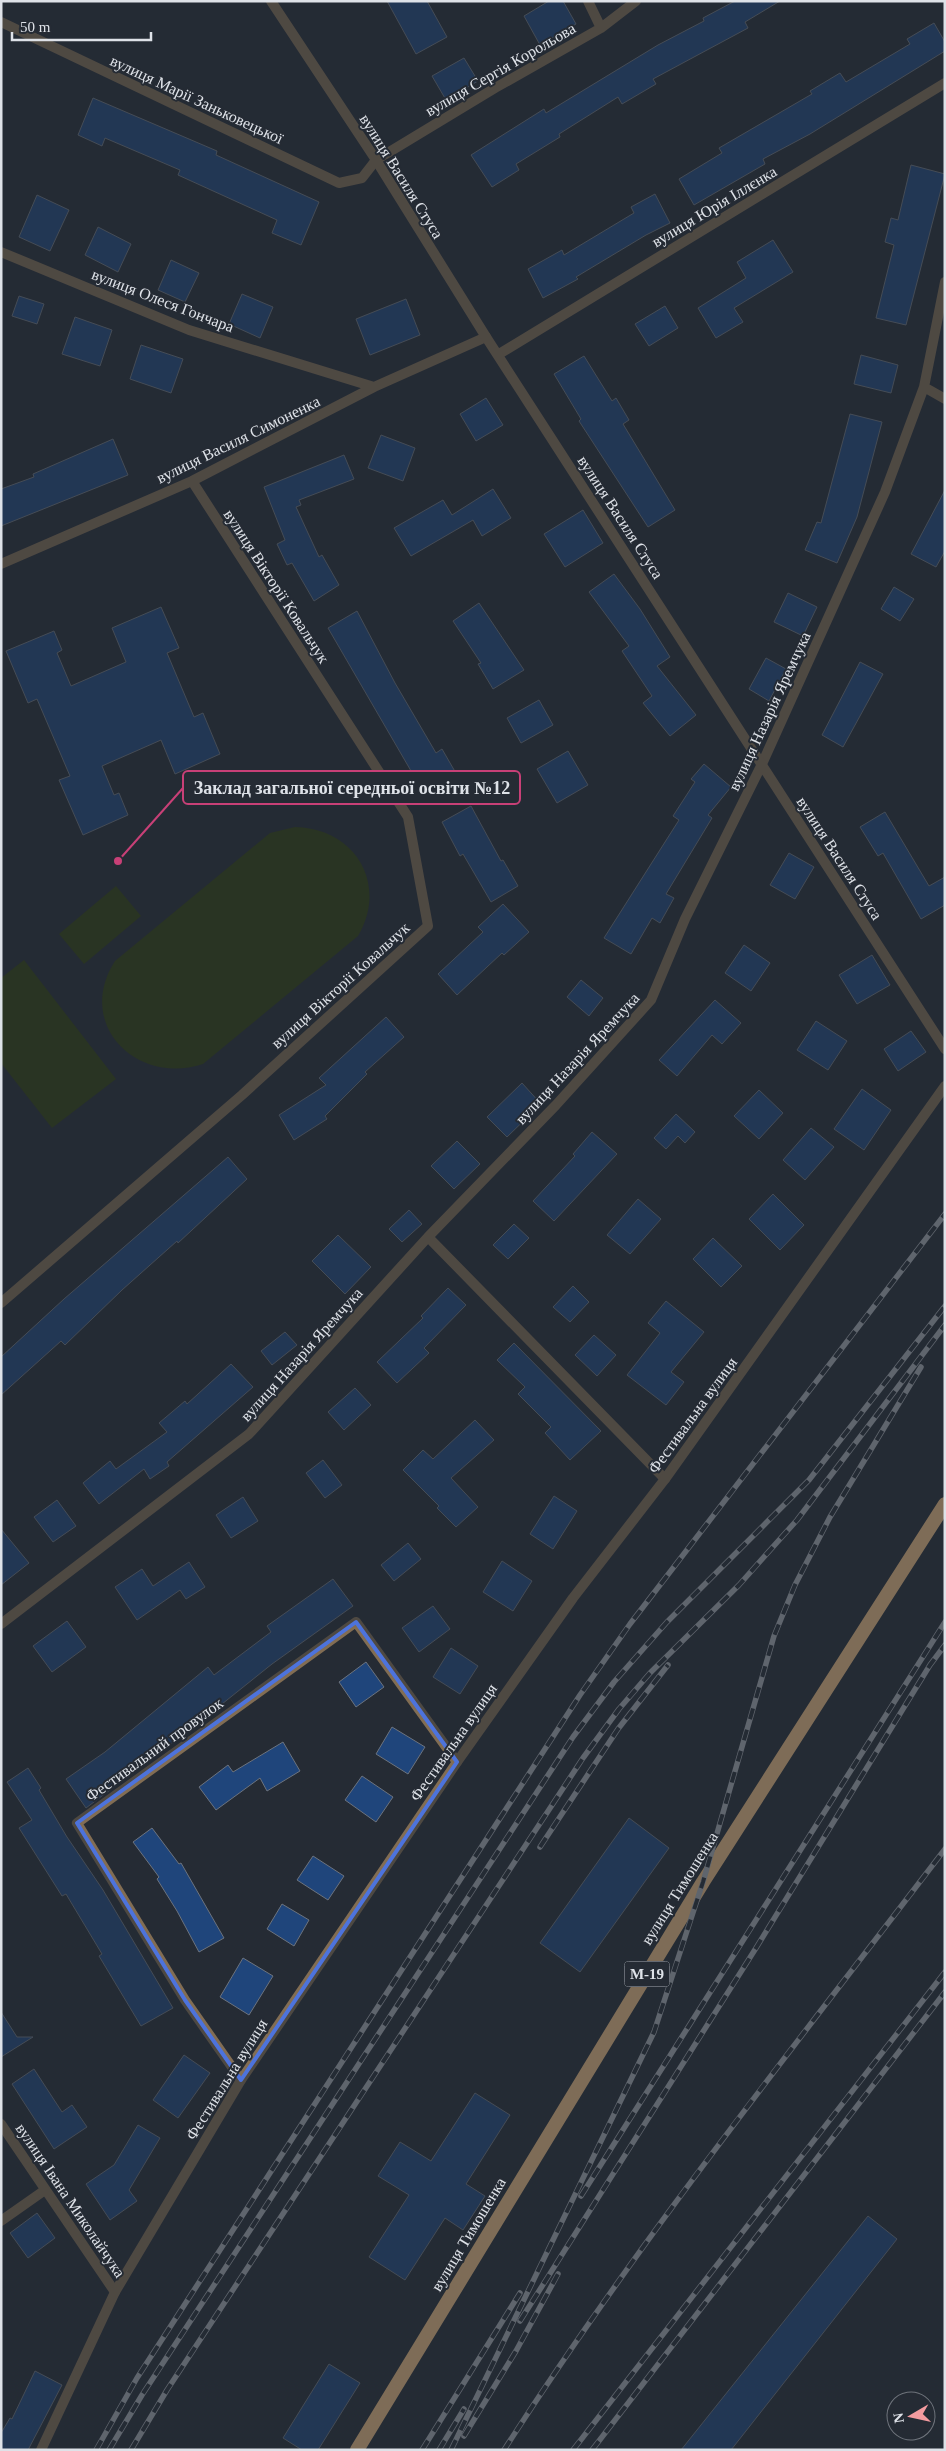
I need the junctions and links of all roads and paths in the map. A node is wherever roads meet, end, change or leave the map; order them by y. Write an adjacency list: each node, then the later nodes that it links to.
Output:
1 (271, 1): 7 (street, вулиця Василя Стуса)
2 (588, 1): 5 (street)
3 (634, 2): 5 (street, вулиця Сергія Корольова)
4 (1, 22): 7 (street, вулиця Марії Заньковецької)
5 (600, 28): 7 (street, вулиця Сергія Корольова)
6 (945, 83): 11 (street, вулиця Юрія Іллєнка)
7 (376, 160): 10 (street, вулиця Василя Стуса)
8 (1, 252): 12 (street, вулиця Олеся Гончара)
9 (945, 282): 13 (street, вулиця Назарія Яремчука)
10 (486, 338): 11 (street, вулиця Василя Стуса); 12 (street, вулиця Василя Симоненка)
11 (499, 354): 17 (street, вулиця Василя Стуса)
12 (374, 387): 15 (street, вулиця Василя Симоненка)
13 (924, 387): 14 (street); 17 (street, вулиця Назарія Яремчука)
14 (945, 399)
15 (192, 481): 16 (street, вулиця Василя Симоненка); 21 (street, вулиця Вікторії Ковальчук)
16 (1, 564)
17 (762, 764): 18 (street, вулиця Василя Стуса); 20 (street, вулиця Назарія Яремчука)
18 (945, 1049)
19 (945, 1086): 22 (street, Фестивальна вулиця)
20 (428, 1237): 22 (street); 24 (street, вулиця Назарія Яремчука)
21 (1, 1303)
22 (665, 1479): 25 (street, Фестивальна вулиця)
23 (945, 1504): 32 (highway, вулиця Тимошенка / М-19)
24 (1, 1624)
25 (457, 1762): 26 (street, Фестивальна вулиця); 26 (street, Фестивальний провулок)
26 (241, 2080): 30 (street, Фестивальна вулиця)
27 (1, 2124): 28 (street, вулиця Івана Миколайчука)
28 (45, 2190): 29 (street); 30 (street, вулиця Івана Миколайчука)
29 (1, 2221)
30 (115, 2292): 31 (street, Фестивальна вулиця)
31 (41, 2450)
32 (357, 2450)

